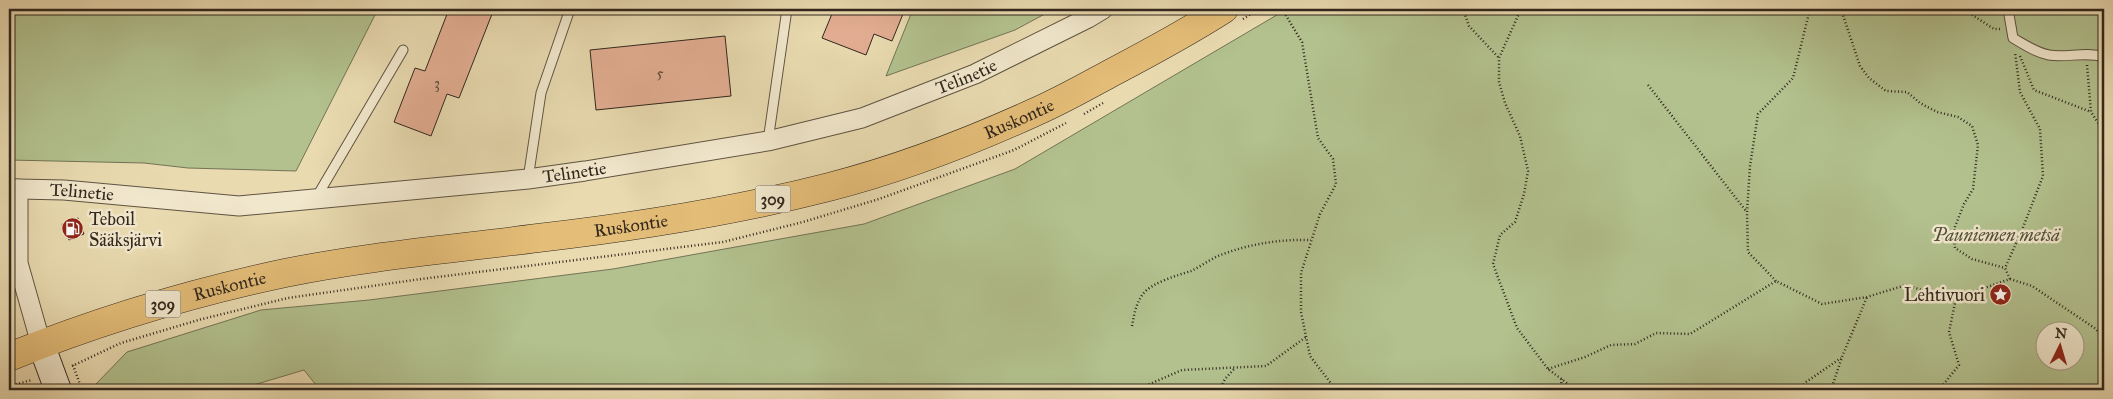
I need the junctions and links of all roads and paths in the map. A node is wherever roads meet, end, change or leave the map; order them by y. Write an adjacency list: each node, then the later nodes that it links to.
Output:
1 (570, 9): 21 (lane)
2 (787, 9): 20 (lane)
3 (1103, 9): 20 (street, Telinetie)
4 (1224, 9): 34 (main road, Ruskontie / 309)
5 (1282, 9): 25 (path)
6 (1463, 9): 16 (path)
7 (1521, 9): 16 (path)
8 (1810, 9): 24 (path)
9 (1841, 9): 26 (path)
10 (1963, 9): 12 (path)
11 (2008, 9): 12 (lane)
12 (2012, 34): 14 (lane); 18 (path); 26 (path)
13 (403, 50): 23 (lane)
14 (2086, 53): 15 (lane); 18 (path)
15 (2104, 56)
16 (1499, 58): 39 (path)
17 (1648, 85): 24 (path)
18 (2091, 112): 19 (path)
19 (2104, 132)
20 (768, 141): 21 (street, Telinetie)
21 (528, 179): 23 (street, Telinetie)
22 (13, 189): 23 (street, Telinetie); 34 (street)
23 (316, 198)
24 (1747, 212): 28 (path)
25 (1311, 241): 31 (path); 32 (path)
26 (2005, 268): 27 (path)
27 (2010, 279): 30 (path); 33 (path)
28 (1776, 281): 29 (path); 39 (path)
29 (1868, 297): 30 (path); 36 (path)
30 (1956, 298): 50 (path)
31 (1132, 326)
32 (1306, 337): 38 (path); 45 (path)
33 (2104, 341)
34 (41, 344): 35 (main road, Ruskontie / 309); 41 (street)
35 (9, 356)
36 (1842, 357): 48 (path); 49 (path)
37 (73, 365): 42 (path)
38 (1236, 367): 43 (path); 44 (path)
39 (1548, 369): 40 (path)
40 (1562, 379): 46 (path); 47 (path)
41 (58, 390)
42 (82, 390)
43 (1136, 390)
44 (1219, 390)
45 (1336, 390)
46 (1560, 390)
47 (1576, 390)
48 (1799, 390)
49 (1831, 390)
50 (1939, 390)

